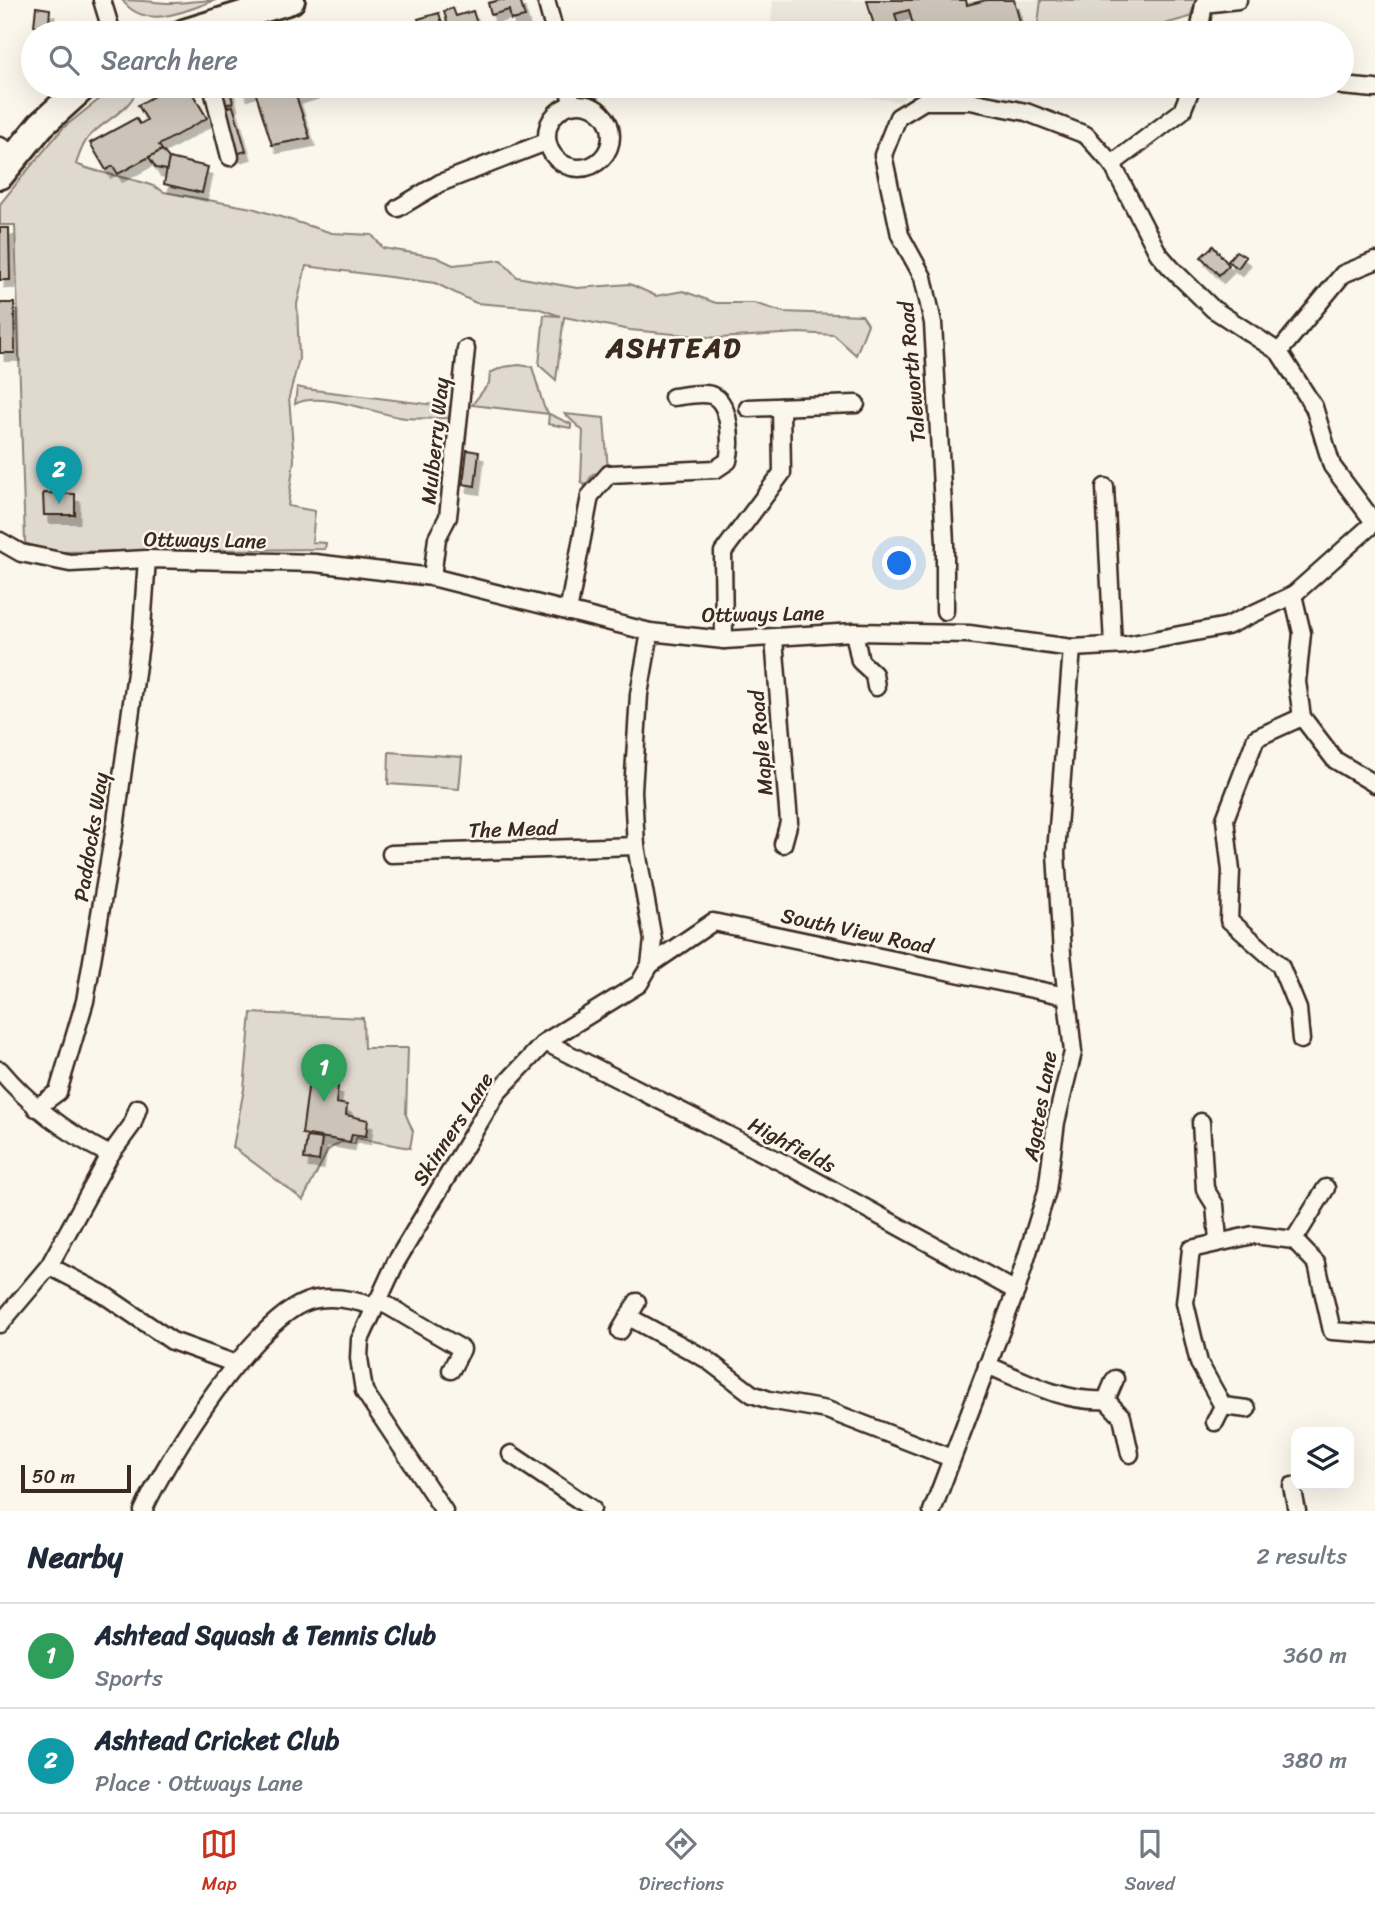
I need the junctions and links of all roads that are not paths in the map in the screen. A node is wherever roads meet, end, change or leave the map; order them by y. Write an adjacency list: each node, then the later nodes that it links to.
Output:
1 (102, 0): 5 (street)
2 (291, 0): 6 (highway)
3 (547, 0): 7 (street)
4 (1238, 0): 8 (street)
5 (108, 21)
6 (226, 21)
7 (552, 21)
8 (1201, 21)
9 (1354, 87): 10 (street)
10 (1375, 89)
11 (70, 98): 18 (highway)
12 (215, 98): 17 (street)
13 (571, 98): 15 (street)
14 (1187, 98): 19 (street)
15 (572, 103): 16 (street); 16 (street)
16 (546, 142): 20 (street)
17 (230, 157)
18 (6, 159)
19 (1112, 163): 23 (street, Taleworth Road); 34 (street, Taleworth Road)
20 (398, 208)
21 (1375, 261): 23 (street)
22 (466, 349): 32 (street, Mulberry Way)
23 (1279, 352): 29 (street, Taleworth Road)
24 (673, 397): 35 (street)
25 (856, 404): 26 (street)
26 (781, 407): 27 (street); 38 (street)
27 (748, 408)
28 (1105, 487): 40 (street)
29 (1375, 522): 33 (street, Ottways Lane)
30 (0, 541): 31 (street, Ottways Lane)
31 (147, 559): 32 (street, Ottways Lane); 53 (street, Paddocks Way)
32 (432, 577): 35 (street, Ottways Lane)
33 (1293, 595): 40 (street, Ottways Lane); 43 (street)
34 (945, 611)
35 (568, 612): 36 (street, Ottways Lane)
36 (650, 632): 38 (street, Ottways Lane); 46 (street)
37 (854, 632): 39 (street, Ottways Lane); 41 (street, Ottways Lane); 42 (street)
38 (724, 639): 39 (street, Ottways Lane)
39 (774, 639): 45 (street, Maple Road)
40 (1113, 645): 41 (street, Ottways Lane)
41 (1072, 648): 49 (street, Agates Lane)
42 (876, 687)
43 (1302, 717): 44 (street); 50 (street)
44 (1375, 784)
45 (783, 844)
46 (636, 846): 47 (street, The Mead); 48 (street)
47 (391, 854)
48 (650, 965): 49 (street, South View Road); 51 (street, Skinners Lane)
49 (1066, 996): 61 (street, Agates Lane)
50 (1301, 1040)
51 (545, 1042): 61 (street, Highfields); 62 (street, Skinners Lane)
52 (0, 1070): 53 (street)
53 (36, 1108): 56 (street)
54 (138, 1108): 56 (street)
55 (1201, 1122): 58 (street)
56 (110, 1155): 60 (street)
57 (1326, 1188): 59 (street)
58 (1218, 1240): 59 (street); 71 (street)
59 (1294, 1240): 65 (street)
60 (49, 1266): 63 (street); 66 (street)
61 (1016, 1292): 67 (street, Agates Lane)
62 (376, 1303): 66 (street); 68 (street); 80 (street, Skinners Lane)
63 (0, 1324)
64 (620, 1331): 76 (street)
65 (1375, 1334)
66 (236, 1364): 79 (street)
67 (987, 1366): 70 (street); 76 (street, Agates Lane)
68 (452, 1370)
69 (1115, 1379): 70 (street)
70 (1106, 1400): 75 (street)
71 (1223, 1406): 72 (street); 73 (street)
72 (1247, 1409)
73 (1215, 1422)
74 (511, 1454): 78 (street)
75 (1130, 1454)
76 (951, 1458): 81 (street, Agates Lane)
77 (1293, 1490): 82 (street)
78 (592, 1510)
79 (143, 1511)
80 (444, 1511)
81 (932, 1511)
82 (1297, 1511)

